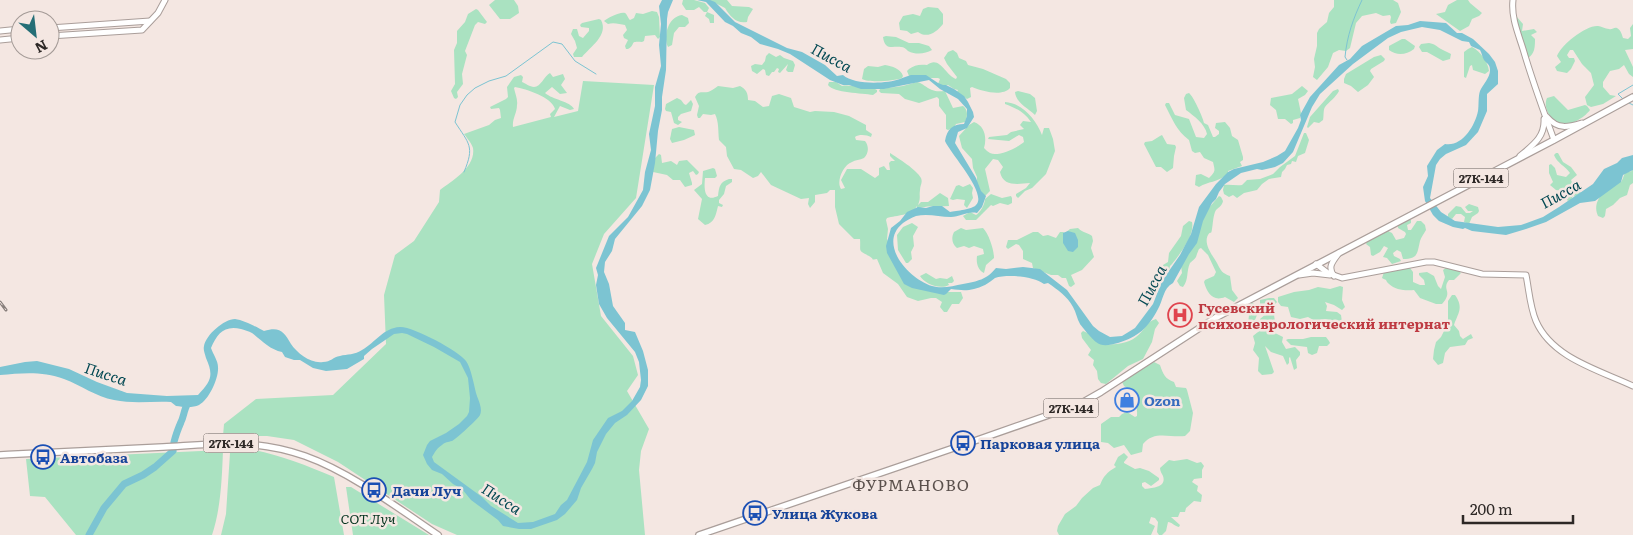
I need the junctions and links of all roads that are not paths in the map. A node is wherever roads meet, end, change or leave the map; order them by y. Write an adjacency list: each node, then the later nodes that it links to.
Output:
1 (165, 0): 3 (street)
2 (1513, 0): 7 (street)
3 (150, 21): 4 (street); 5 (street)
4 (60, 27)
5 (60, 35)
6 (1633, 97): 8 (main road, 27К-144)
7 (1544, 113): 8 (street); 9 (street); 10 (street)
8 (1594, 119): 9 (main road, 27К-144)
9 (1554, 140): 10 (main road, 27К-144)
10 (1515, 160): 11 (main road, 27К-144)
11 (1342, 251): 12 (main road, 27К-144); 13 (street)
12 (1316, 264): 13 (street); 14 (main road, 27К-144)
13 (1334, 276): 14 (street); 15 (street)
14 (1291, 277): 18 (main road, 27К-144)
15 (1633, 386)
16 (0, 455): 17 (main road, 27К-144)
17 (438, 535)
18 (699, 535)

